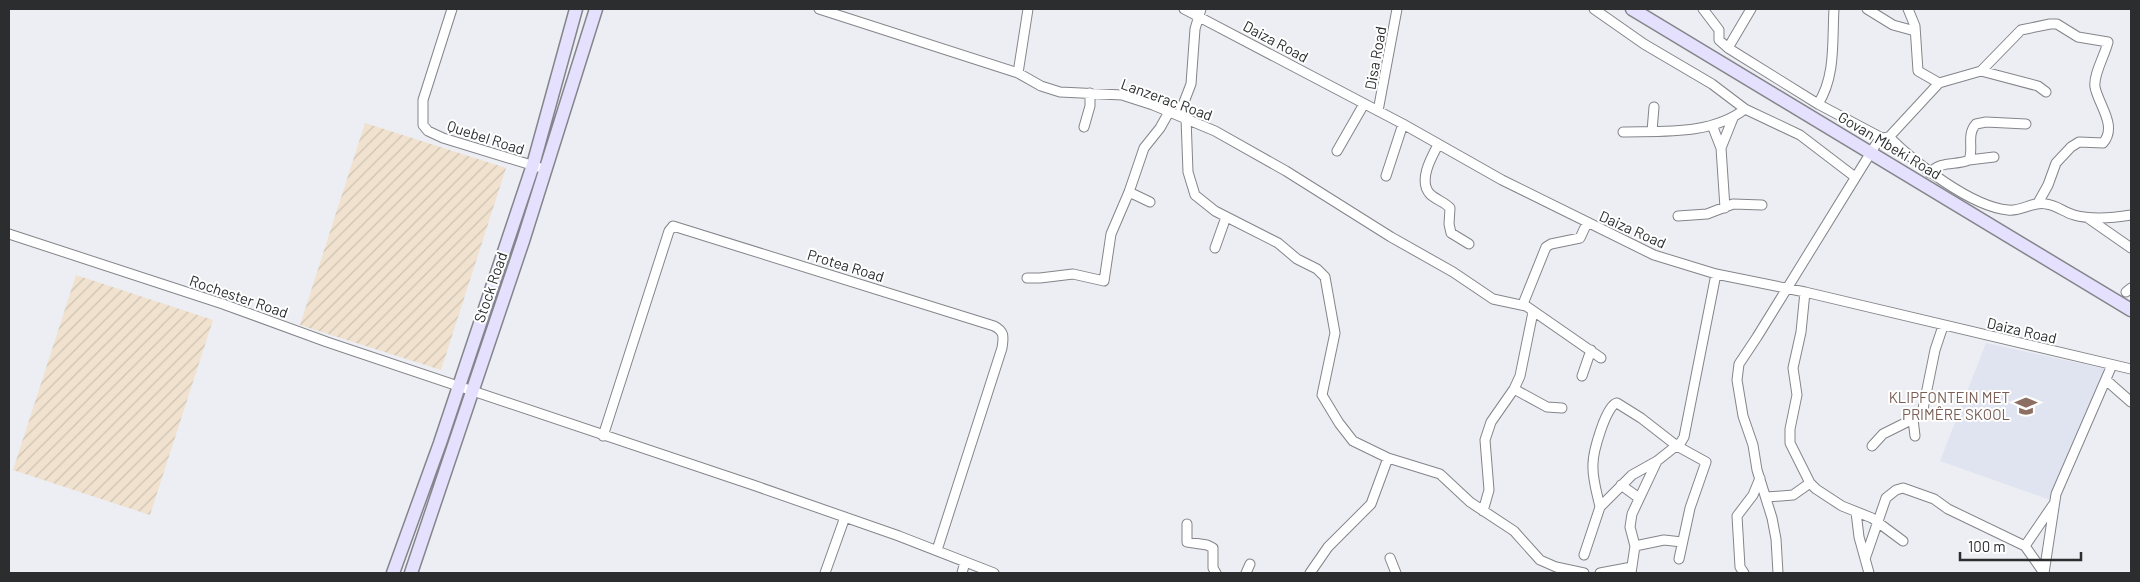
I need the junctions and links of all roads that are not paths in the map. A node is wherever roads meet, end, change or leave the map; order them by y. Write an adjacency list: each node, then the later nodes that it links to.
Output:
1 (452, 9): 44 (street, Quebel Road)
2 (576, 9): 44 (main road, Stock Road)
3 (596, 9): 45 (main road, Stock Road)
4 (819, 9): 19 (street, Lanzerac Road)
5 (1028, 9): 19 (street)
6 (1184, 9): 15 (street, Daiza Road)
7 (1397, 9): 27 (street, Disa Road)
8 (1594, 9): 26 (street)
9 (1632, 9): 41 (main road, Govan Mbeki Road)
10 (1703, 9): 17 (street)
11 (1751, 9): 17 (street)
12 (1834, 9): 24 (street)
13 (1867, 9): 16 (street)
14 (1908, 9): 16 (street)
15 (1199, 12): 23 (street, Daiza Road); 29 (street)
16 (1915, 31): 20 (street)
17 (1728, 48): 24 (street)
18 (1981, 70): 20 (street); 21 (street); 51 (street)
19 (1018, 73): 22 (street, Lanzerac Road)
20 (1939, 83): 37 (street)
21 (2046, 92)
22 (1090, 93): 28 (street, Lanzerac Road); 34 (street)
23 (1364, 104): 27 (street, Daiza Road); 40 (street)
24 (1818, 104): 37 (street)
25 (1654, 107): 35 (street)
26 (1744, 109): 30 (street); 48 (street)
27 (1378, 111): 31 (street, Daiza Road)
28 (1169, 112): 29 (street, Lanzerac Road); 49 (street)
29 (1182, 117): 56 (street); 67 (street, Lanzerac Road)
30 (1733, 118): 33 (street); 39 (street)
31 (1403, 124): 38 (street, Daiza Road); 47 (street)
32 (2026, 124): 43 (street)
33 (1712, 125): 35 (street); 39 (street)
34 (1084, 127)
35 (1652, 131): 36 (street)
36 (1623, 132)
37 (1886, 138): 41 (street); 46 (street)
38 (1438, 145): 58 (street, Daiza Road); 60 (street)
39 (1721, 148): 53 (street)
40 (1337, 151)
41 (1870, 152): 48 (street); 68 (main road, Govan Mbeki Road)
42 (1994, 157): 43 (street)
43 (1969, 160): 46 (street)
44 (532, 165): 45 (street, Quebel Road); 77 (main road, Stock Road)
45 (546, 169): 78 (main road, Stock Road)
46 (1930, 172): 51 (street)
47 (1386, 176)
48 (1855, 177): 65 (street)
49 (1129, 192): 50 (street); 64 (street)
50 (1150, 202)
51 (2038, 203): 57 (street)
52 (1762, 205): 53 (street)
53 (1724, 208): 55 (street)
54 (2131, 215): 57 (street)
55 (1678, 216)
56 (1226, 217): 61 (street); 87 (street)
57 (2088, 218): 62 (street)
58 (1587, 223): 63 (street, Daiza Road); 67 (street)
59 (9, 234): 77 (street, Rochester Road)
60 (1469, 244)
61 (1215, 248)
62 (2131, 248)
63 (1716, 274): 65 (street, Daiza Road); 85 (street)
64 (1027, 278)
65 (1786, 288): 66 (street, Daiza Road); 89 (street)
66 (1805, 292): 70 (street, Daiza Road); 90 (street)
67 (1523, 304): 69 (street)
68 (2131, 310)
69 (1534, 312): 71 (street); 79 (street)
70 (1942, 326): 73 (street, Daiza Road); 82 (street)
71 (1591, 350): 72 (street); 75 (street)
72 (1601, 358)
73 (2112, 365): 74 (street, Daiza Road); 76 (street)
74 (2131, 369)
75 (1582, 376)
76 (2106, 380): 80 (street); 94 (street)
77 (459, 385): 78 (street, Rochester Road); 113 (main road, Stock Road)
78 (472, 390): 83 (street); 114 (main road, Stock Road)
79 (1514, 390): 81 (street); 96 (street)
80 (2131, 402)
81 (1562, 408)
82 (1913, 419): 84 (street); 86 (street)
83 (603, 436): 98 (street); 105 (street, Protea Road)
84 (1914, 436)
85 (1677, 446): 88 (street); 95 (street); 102 (street)
86 (1872, 446)
87 (1388, 458): 96 (street); 120 (street)
88 (1657, 461): 91 (street); 93 (street)
89 (1760, 478): 92 (street); 124 (street)
90 (1810, 483): 92 (street); 97 (street)
91 (1621, 485): 93 (street); 95 (street)
92 (1767, 497): 125 (street)
93 (1639, 498): 103 (street)
94 (2054, 503): 104 (street); 127 (street)
95 (1600, 507): 106 (street)
96 (1483, 511): 122 (street)
97 (1856, 512): 99 (street); 109 (street)
98 (845, 517): 105 (street); 115 (street)
99 (1878, 522): 101 (street); 104 (street); 109 (street)
100 (1187, 524): 118 (street)
101 (1903, 541)
102 (1682, 542): 103 (street); 108 (street)
103 (1635, 546): 112 (street)
104 (2025, 546): 127 (street)
105 (937, 550): 110 (street)
106 (1584, 555)
107 (1390, 558): 121 (street)
108 (1679, 559)
109 (1865, 559): 126 (street)
110 (965, 562): 116 (street); 117 (street)
111 (1250, 564): 119 (street)
112 (1631, 570): 123 (street)
113 (392, 573)
114 (411, 573)
115 (825, 573)
116 (962, 573)
117 (994, 573)
118 (1216, 573)
119 (1246, 573)
120 (1310, 573)
121 (1396, 573)
122 (1584, 573)
123 (1600, 573)
124 (1744, 573)
125 (1778, 573)
126 (1869, 573)
127 (2044, 573)

